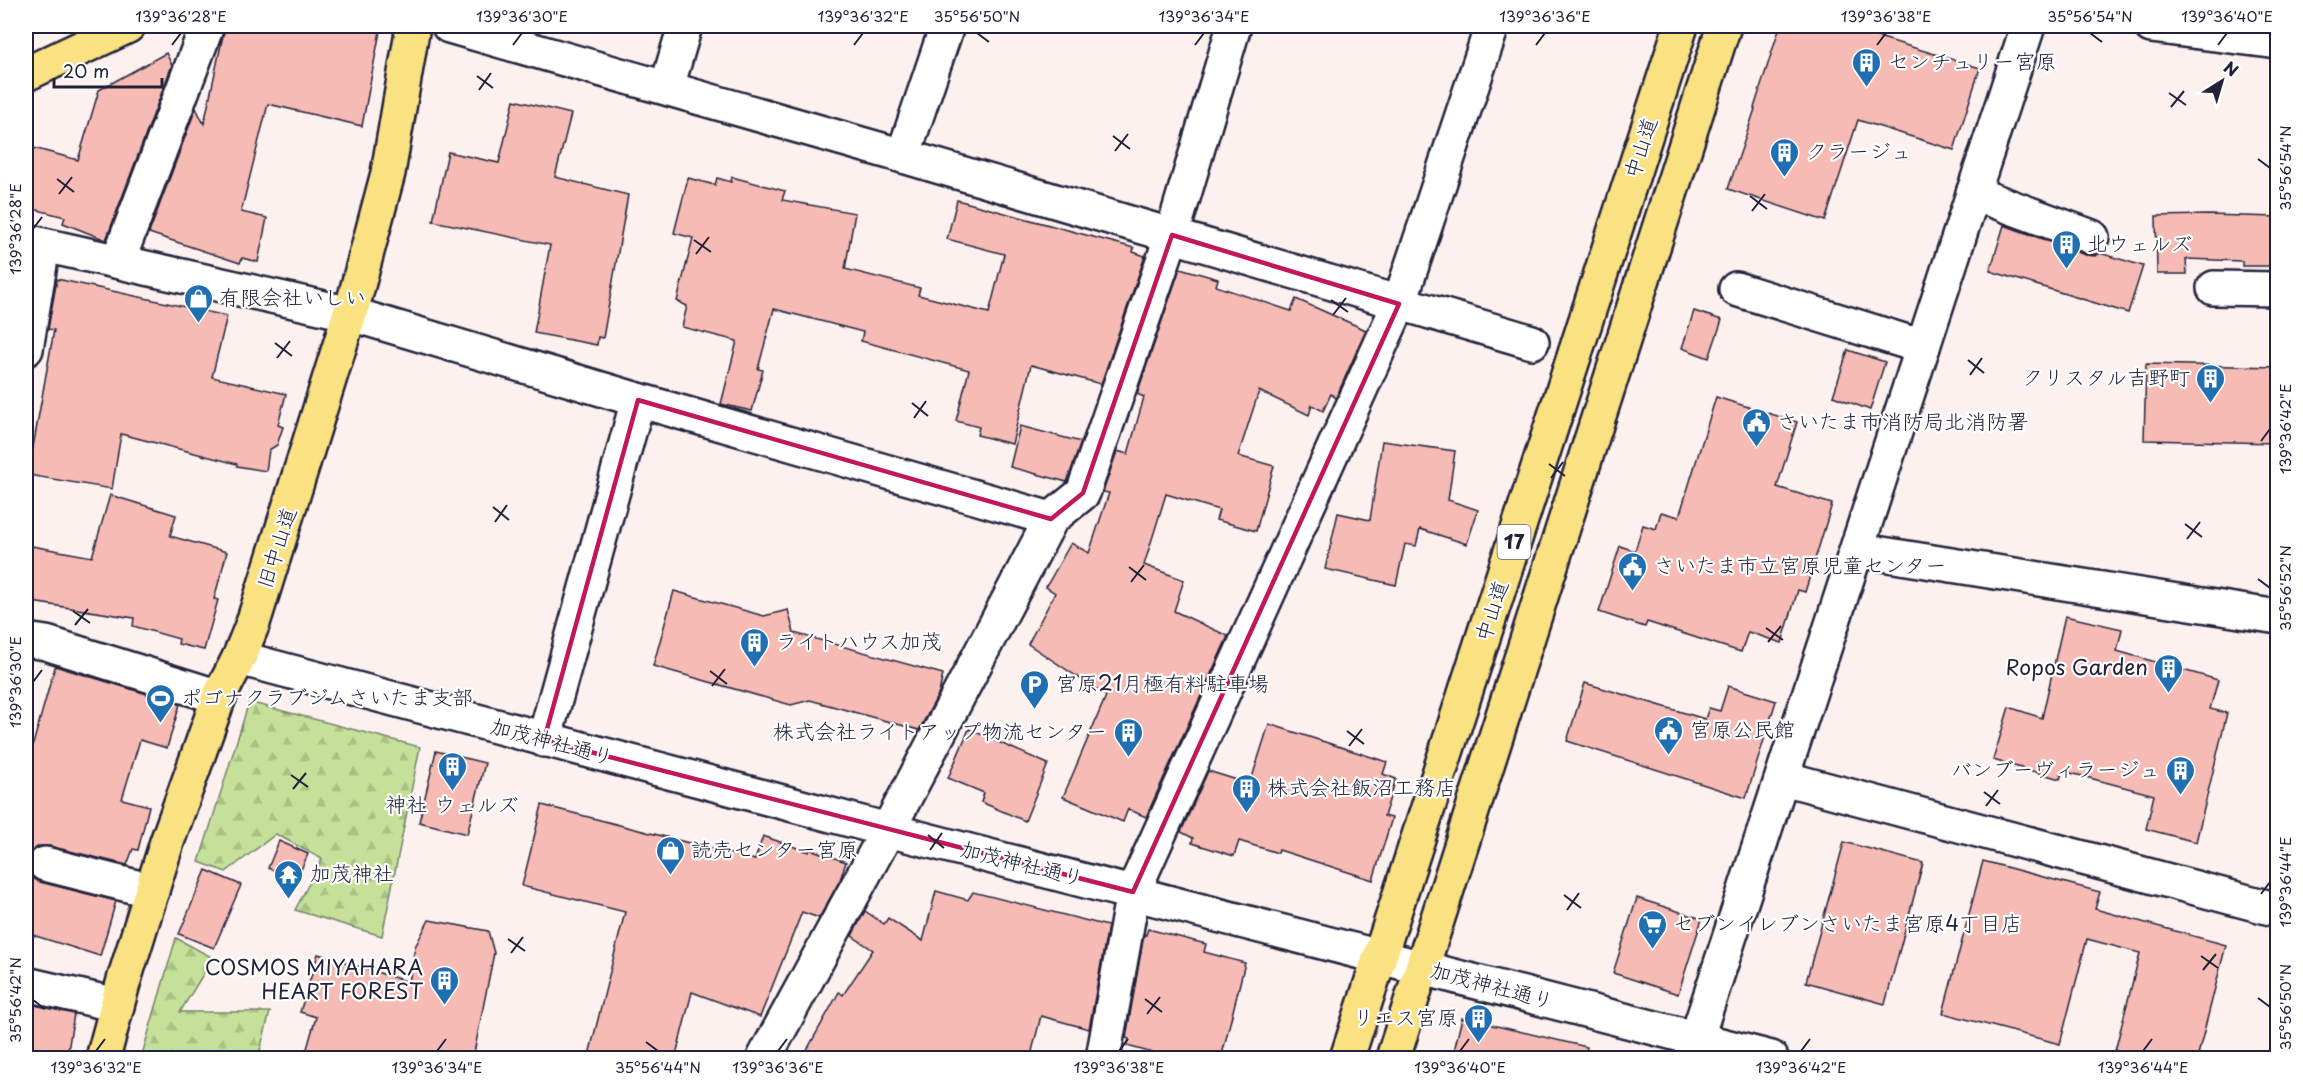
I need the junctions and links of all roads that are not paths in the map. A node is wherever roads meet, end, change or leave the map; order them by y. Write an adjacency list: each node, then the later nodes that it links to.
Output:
1 (128, 26): 14 (main road)
2 (207, 26): 21 (street)
3 (413, 26): 26 (main road, 旧中山道)
4 (449, 26): 15 (street)
5 (685, 26): 15 (street)
6 (947, 26): 16 (street)
7 (1234, 26): 18 (street)
8 (1492, 26): 25 (street)
9 (1681, 26): 44 (main road, 中山道 / 17)
10 (1724, 26): 45 (main road, 中山道 / 17)
11 (2028, 26): 17 (street)
12 (2151, 26): 13 (street)
13 (2277, 42)
14 (26, 74)
15 (667, 87): 16 (street)
16 (903, 156): 18 (street)
17 (1973, 193): 19 (street); 28 (street)
18 (1172, 236): 25 (street); 31 (street)
19 (2092, 237)
20 (34, 243): 21 (street); 29 (street)
21 (118, 261): 26 (street)
22 (2214, 288): 24 (street)
23 (1736, 289): 28 (street)
24 (2277, 289)
25 (1399, 304): 27 (street); 42 (street)
26 (351, 314): 30 (street); 35 (main road, 旧中山道)
27 (1532, 342)
28 (1923, 347): 32 (street)
29 (26, 349)
30 (638, 400): 31 (street); 37 (street)
31 (1051, 519): 39 (street)
32 (1857, 550): 33 (street); 38 (street)
33 (2277, 617)
34 (26, 640): 36 (street)
35 (239, 658): 36 (main road, 旧中山道); 37 (street, 加茂神社通り)
36 (219, 697): 41 (main road, 旧中山道)
37 (543, 740): 39 (street, 加茂神社通り)
38 (1783, 778): 43 (street); 48 (street)
39 (888, 830): 42 (street, 加茂神社通り); 50 (street)
40 (45, 864): 41 (street)
41 (152, 891): 47 (main road, 旧中山道)
42 (1133, 892): 44 (street, 加茂神社通り); 51 (street)
43 (2277, 910)
44 (1379, 957): 45 (street, 加茂神社通り); 52 (main road, 中山道 / 17)
45 (1422, 968): 48 (street, 加茂神社通り); 53 (main road, 中山道 / 17)
46 (26, 984): 47 (street)
47 (117, 1005): 49 (main road, 旧中山道)
48 (1694, 1049): 54 (street, 加茂神社通り)
49 (103, 1059)
50 (764, 1059)
51 (1103, 1059)
52 (1347, 1059)
53 (1394, 1059)
54 (1771, 1059)

